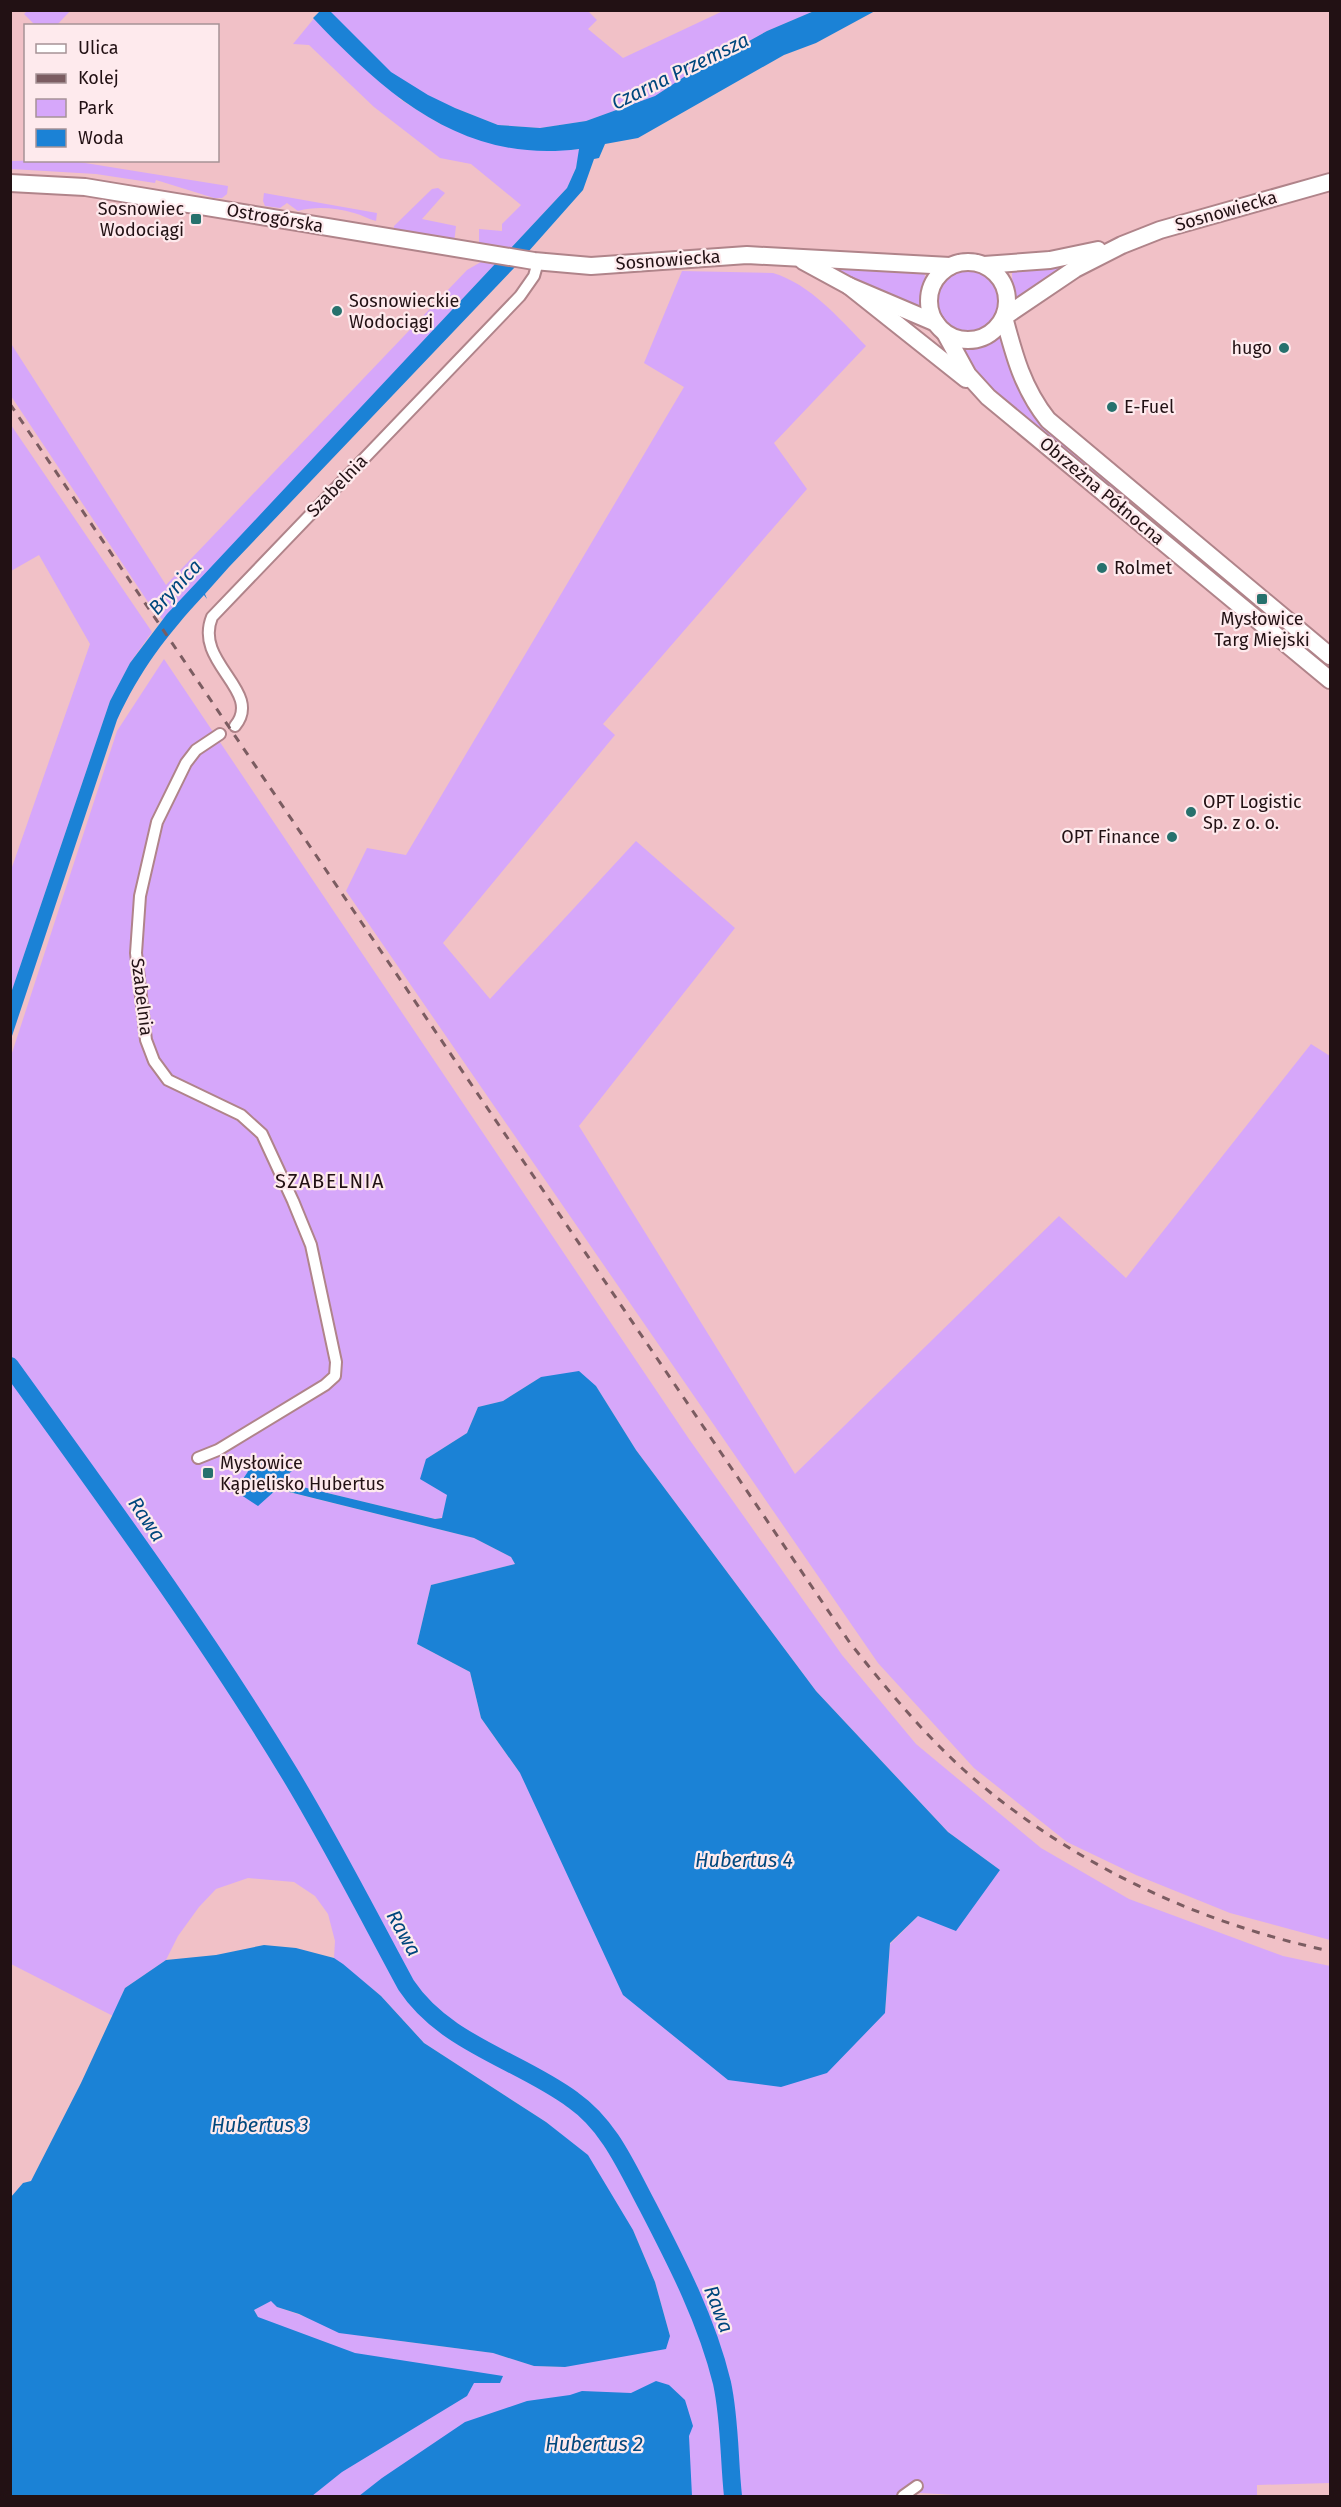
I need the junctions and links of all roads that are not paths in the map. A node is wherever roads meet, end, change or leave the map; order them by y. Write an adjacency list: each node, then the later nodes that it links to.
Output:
1 (1330, 182): 3 (street, Sosnowiecka)
2 (10, 183): 5 (street, Ostrogórska)
3 (1122, 245): 6 (street, Sosnowiecka); 9 (street, Sosnowiecka)
4 (797, 258): 5 (street, Sosnowiecka); 7 (street, Sosnowiecka); 8 (street, Sosnowiecka)
5 (536, 261): 16 (street, Szabelnia)
6 (984, 265): 7 (street, Sosnowiecka); 9 (street)
7 (950, 266): 10 (street)
8 (849, 286): 10 (street, Sosnowiecka); 11 (street)
9 (1004, 318): 10 (street, Sosnowiecka); 12 (street, Obrzeżna Północna)
10 (940, 328): 11 (street, Obrzeżna Północna)
11 (988, 397): 13 (street, Obrzeżna Północna)
12 (1205, 551): 13 (street); 14 (street, Obrzeżna Północna)
13 (1192, 566): 15 (street, Obrzeżna Północna)
14 (1330, 656)
15 (1330, 680)
16 (234, 726)
17 (220, 734): 18 (street, Szabelnia)
18 (198, 1458)
19 (917, 2486): 20 (street)
20 (903, 2496)

